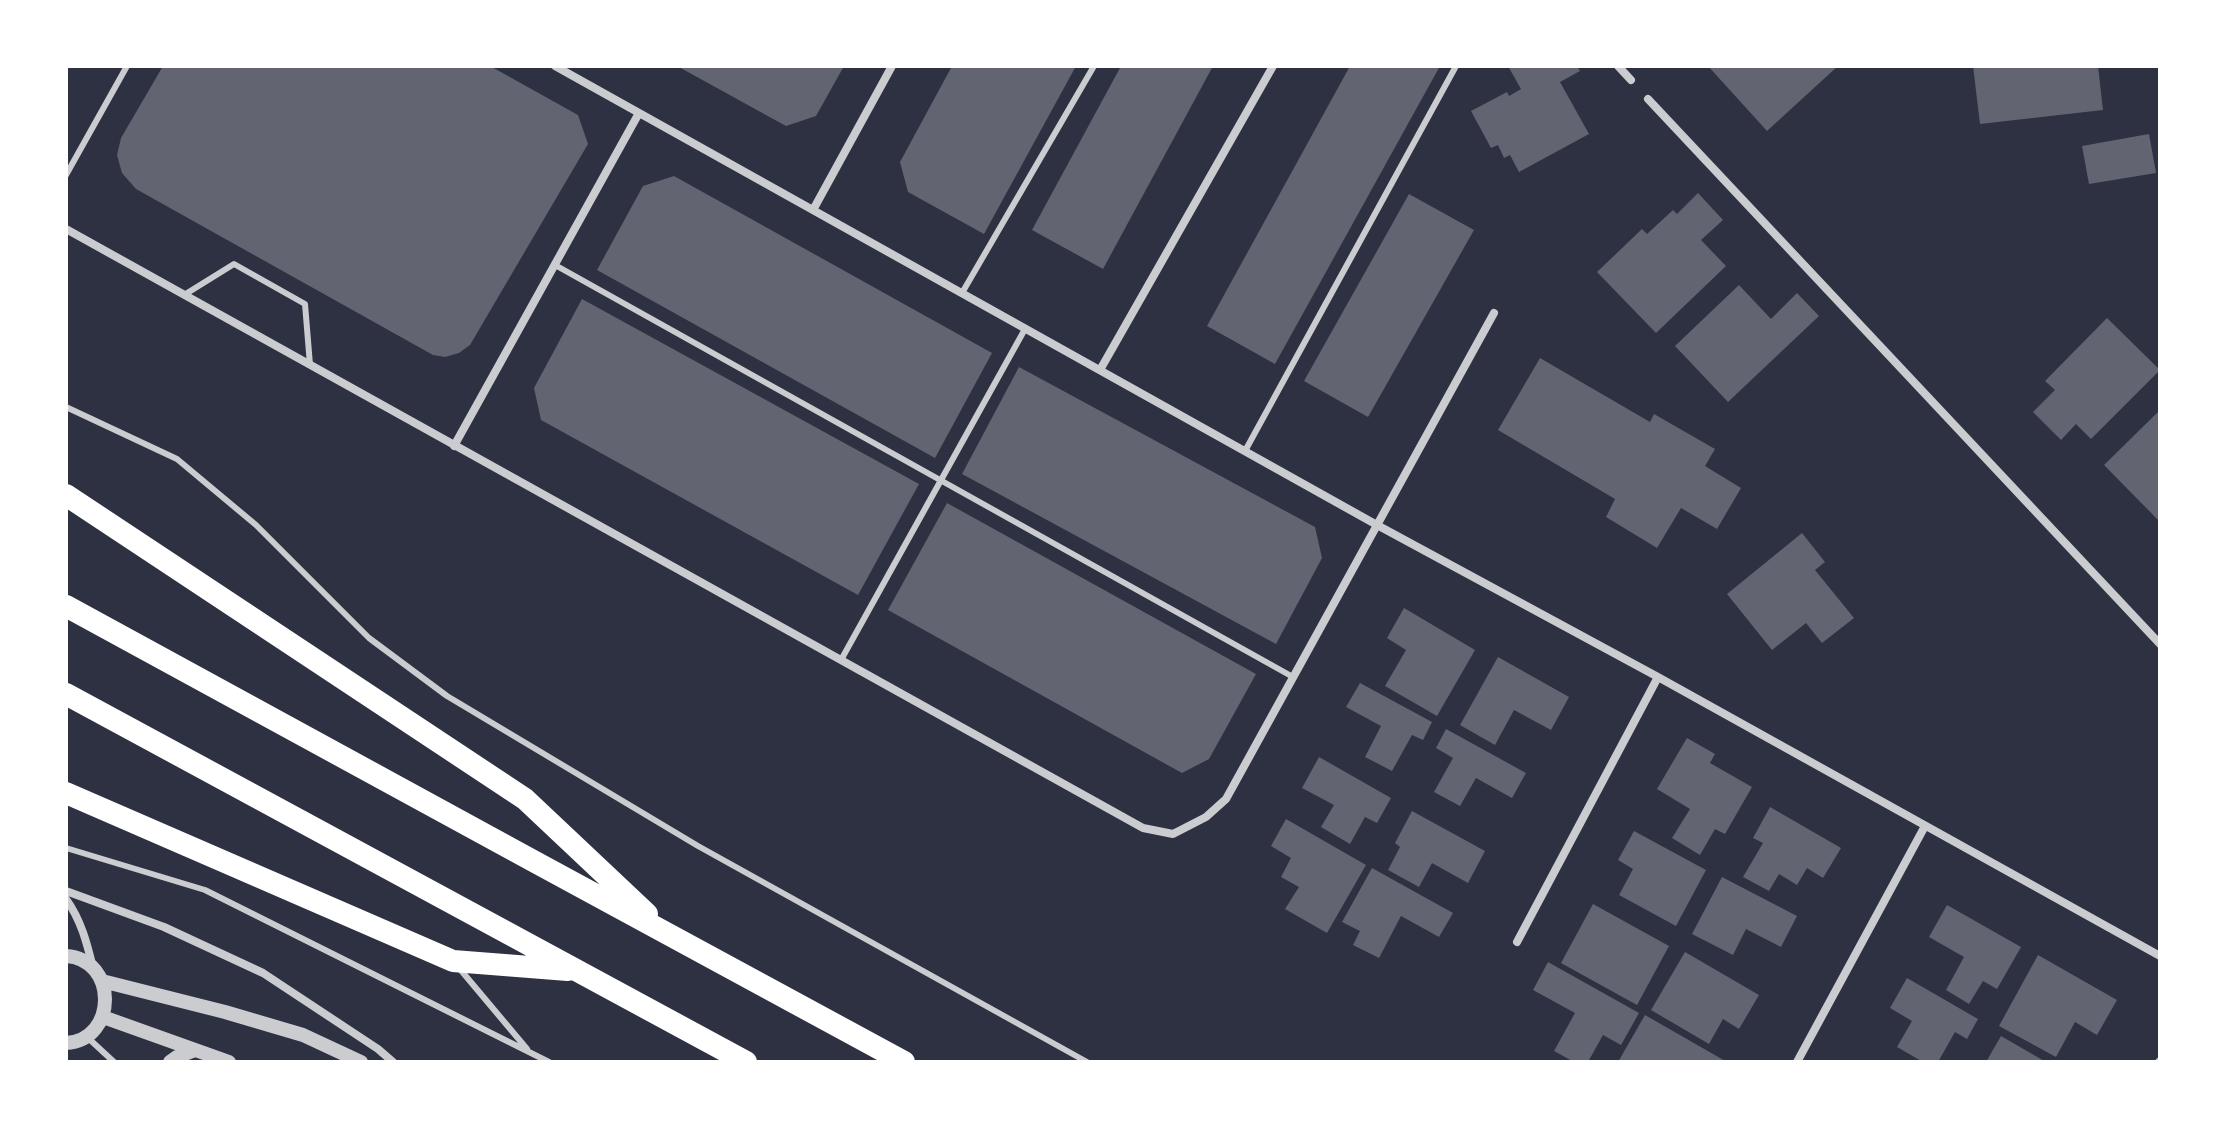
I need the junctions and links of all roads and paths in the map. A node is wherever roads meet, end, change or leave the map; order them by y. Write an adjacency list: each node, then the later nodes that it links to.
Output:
1 (127, 66): 11 (lane)
2 (555, 66): 10 (street)
3 (892, 66): 12 (street)
4 (1094, 66): 15 (lane)
5 (1273, 66): 20 (street)
6 (1456, 66): 23 (lane)
7 (1618, 66): 8 (street)
8 (1631, 80)
9 (1648, 99): 28 (street)
10 (639, 113): 12 (street); 14 (street)
11 (66, 175)
12 (813, 210): 15 (street)
13 (66, 229): 16 (street)
14 (555, 265): 22 (street); 24 (lane)
15 (962, 293): 18 (street)
16 (184, 295): 19 (street); 19 (lane)
17 (1494, 313): 26 (street)
18 (1025, 329): 20 (street); 24 (lane)
19 (310, 365): 22 (street)
20 (1100, 370): 23 (street)
21 (66, 407): 58 (lane)
22 (454, 446): 29 (street)
23 (1245, 451): 26 (street)
24 (941, 480): 29 (lane); 30 (lane)
25 (66, 495): 38 (highway)
26 (1377, 525): 30 (street); 31 (street)
27 (66, 606): 38 (highway)
28 (2160, 644)
29 (841, 660): 30 (street)
30 (1293, 677)
31 (1658, 677): 34 (street); 39 (street)
32 (66, 694): 43 (highway)
33 (66, 793): 42 (highway)
34 (1925, 826): 41 (street); 59 (street)
35 (66, 848): 49 (lane)
36 (66, 891): 54 (street)
37 (66, 899): 44 (street)
38 (672, 938): 57 (highway)
39 (1517, 942)
40 (66, 956): 44 (street)
41 (2160, 956)
42 (453, 961): 43 (highway); 49 (lane)
43 (577, 971): 56 (highway)
44 (98, 975): 45 (street); 53 (street)
45 (103, 1017): 46 (street); 48 (street)
46 (87, 1037): 47 (street); 50 (lane)
47 (66, 1043)
48 (195, 1050): 51 (street); 52 (street)
49 (529, 1051): 55 (lane)
50 (114, 1062)
51 (170, 1062)
52 (229, 1062)
53 (361, 1062)
54 (393, 1062)
55 (549, 1062)
56 (746, 1062)
57 (904, 1062)
58 (1087, 1062)
59 (1797, 1062)

